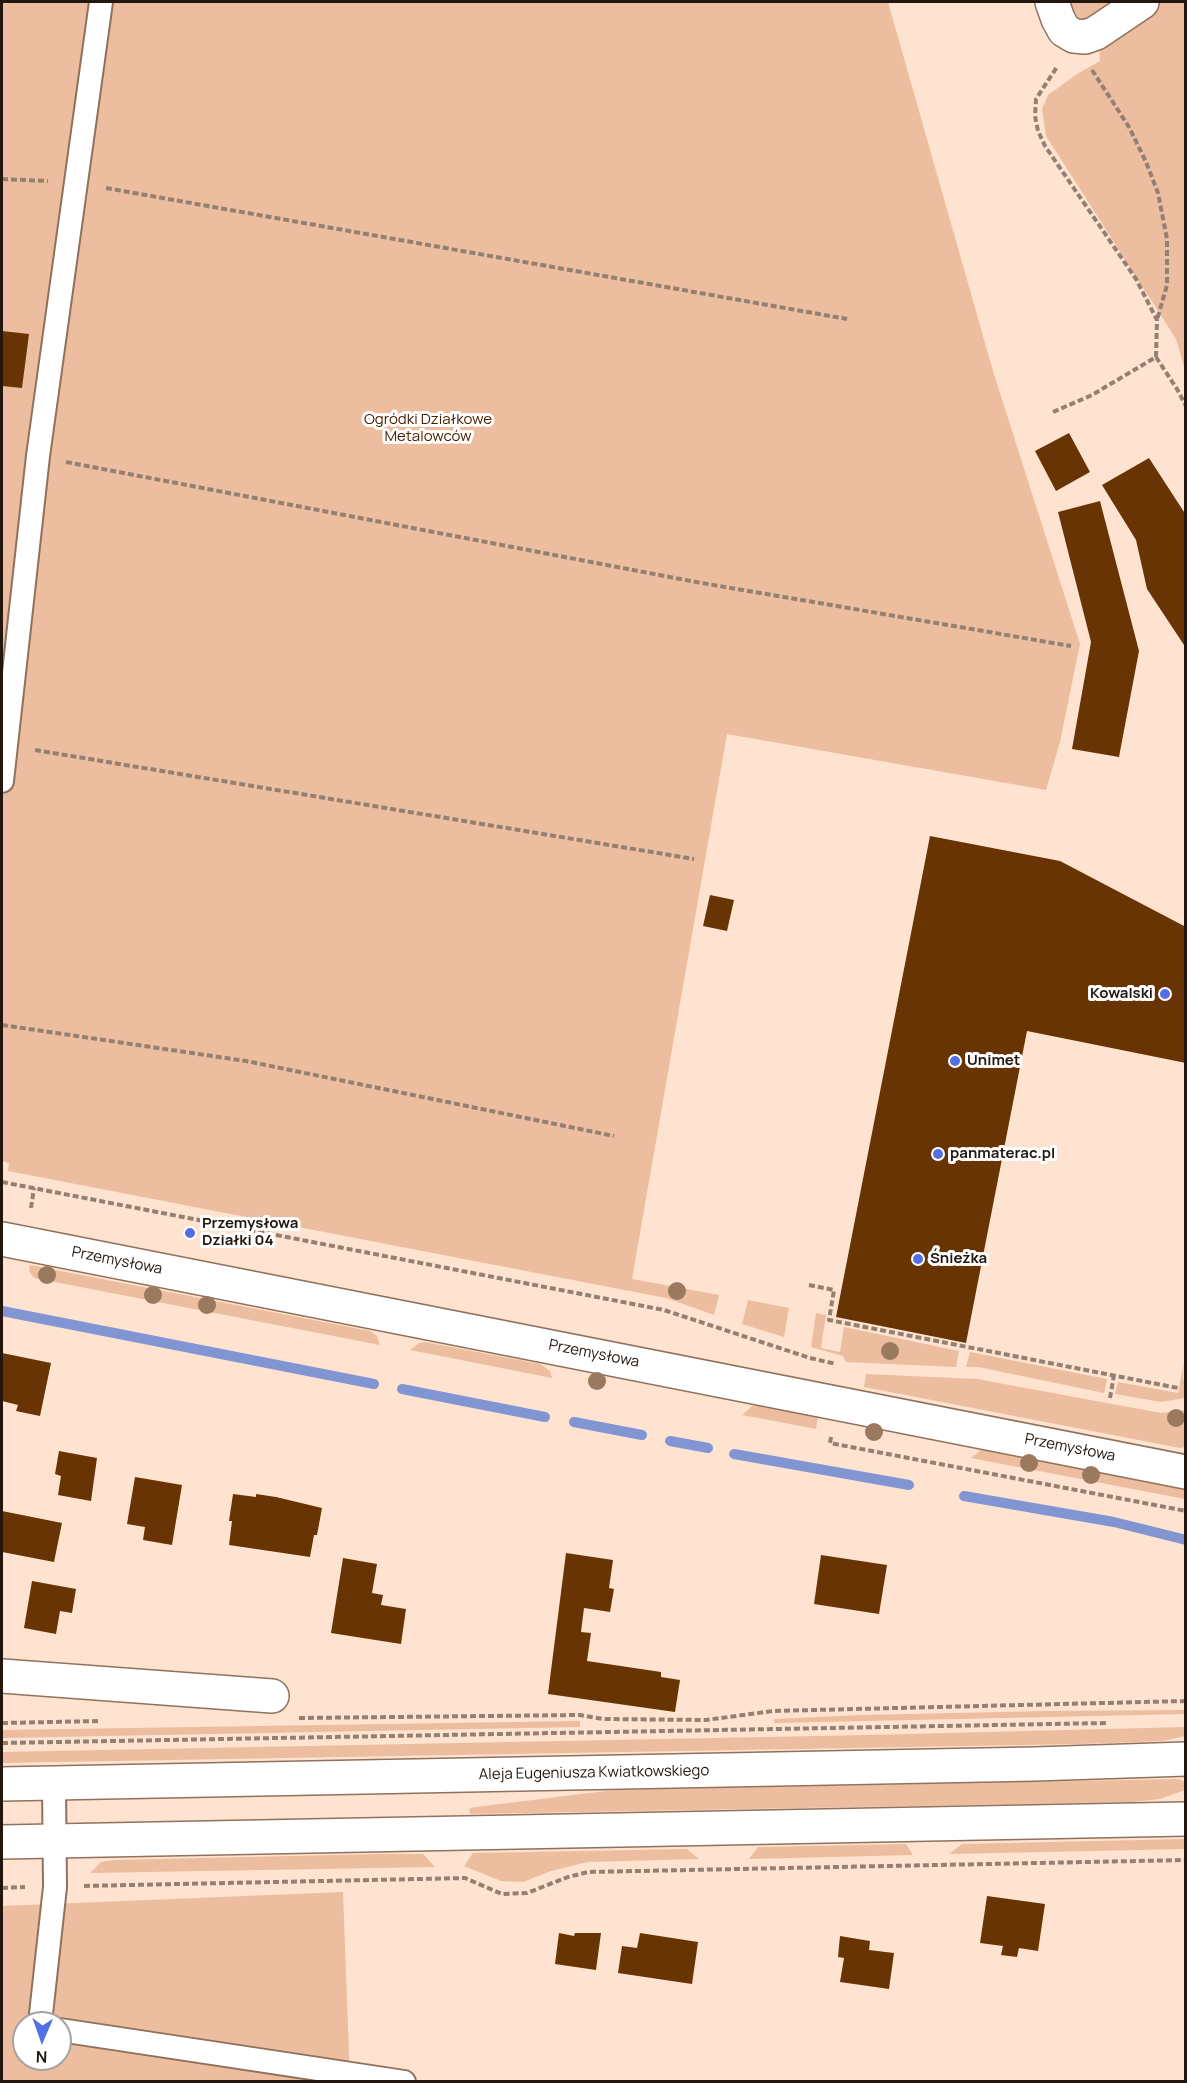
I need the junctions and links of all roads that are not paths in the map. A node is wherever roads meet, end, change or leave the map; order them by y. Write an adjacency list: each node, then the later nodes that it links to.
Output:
1 (101, 2): 4 (lane)
2 (1052, 2): 3 (street)
3 (1142, 2)
4 (2, 781)
5 (2, 1239): 6 (street, Przemysłowa)
6 (1185, 1472)
7 (2, 1676): 8 (street)
8 (272, 1696)
9 (1185, 1759): 10 (street, Aleja Eugeniusza Kwiatkowskiego)
10 (54, 1783): 11 (street, Aleja Eugeniusza Kwiatkowskiego); 13 (lane)
11 (2, 1784)
12 (1185, 1819): 13 (street)
13 (55, 1841): 14 (street); 15 (lane)
14 (2, 1842)
15 (41, 2011)
16 (72, 2032): 17 (lane)
17 (404, 2082)

